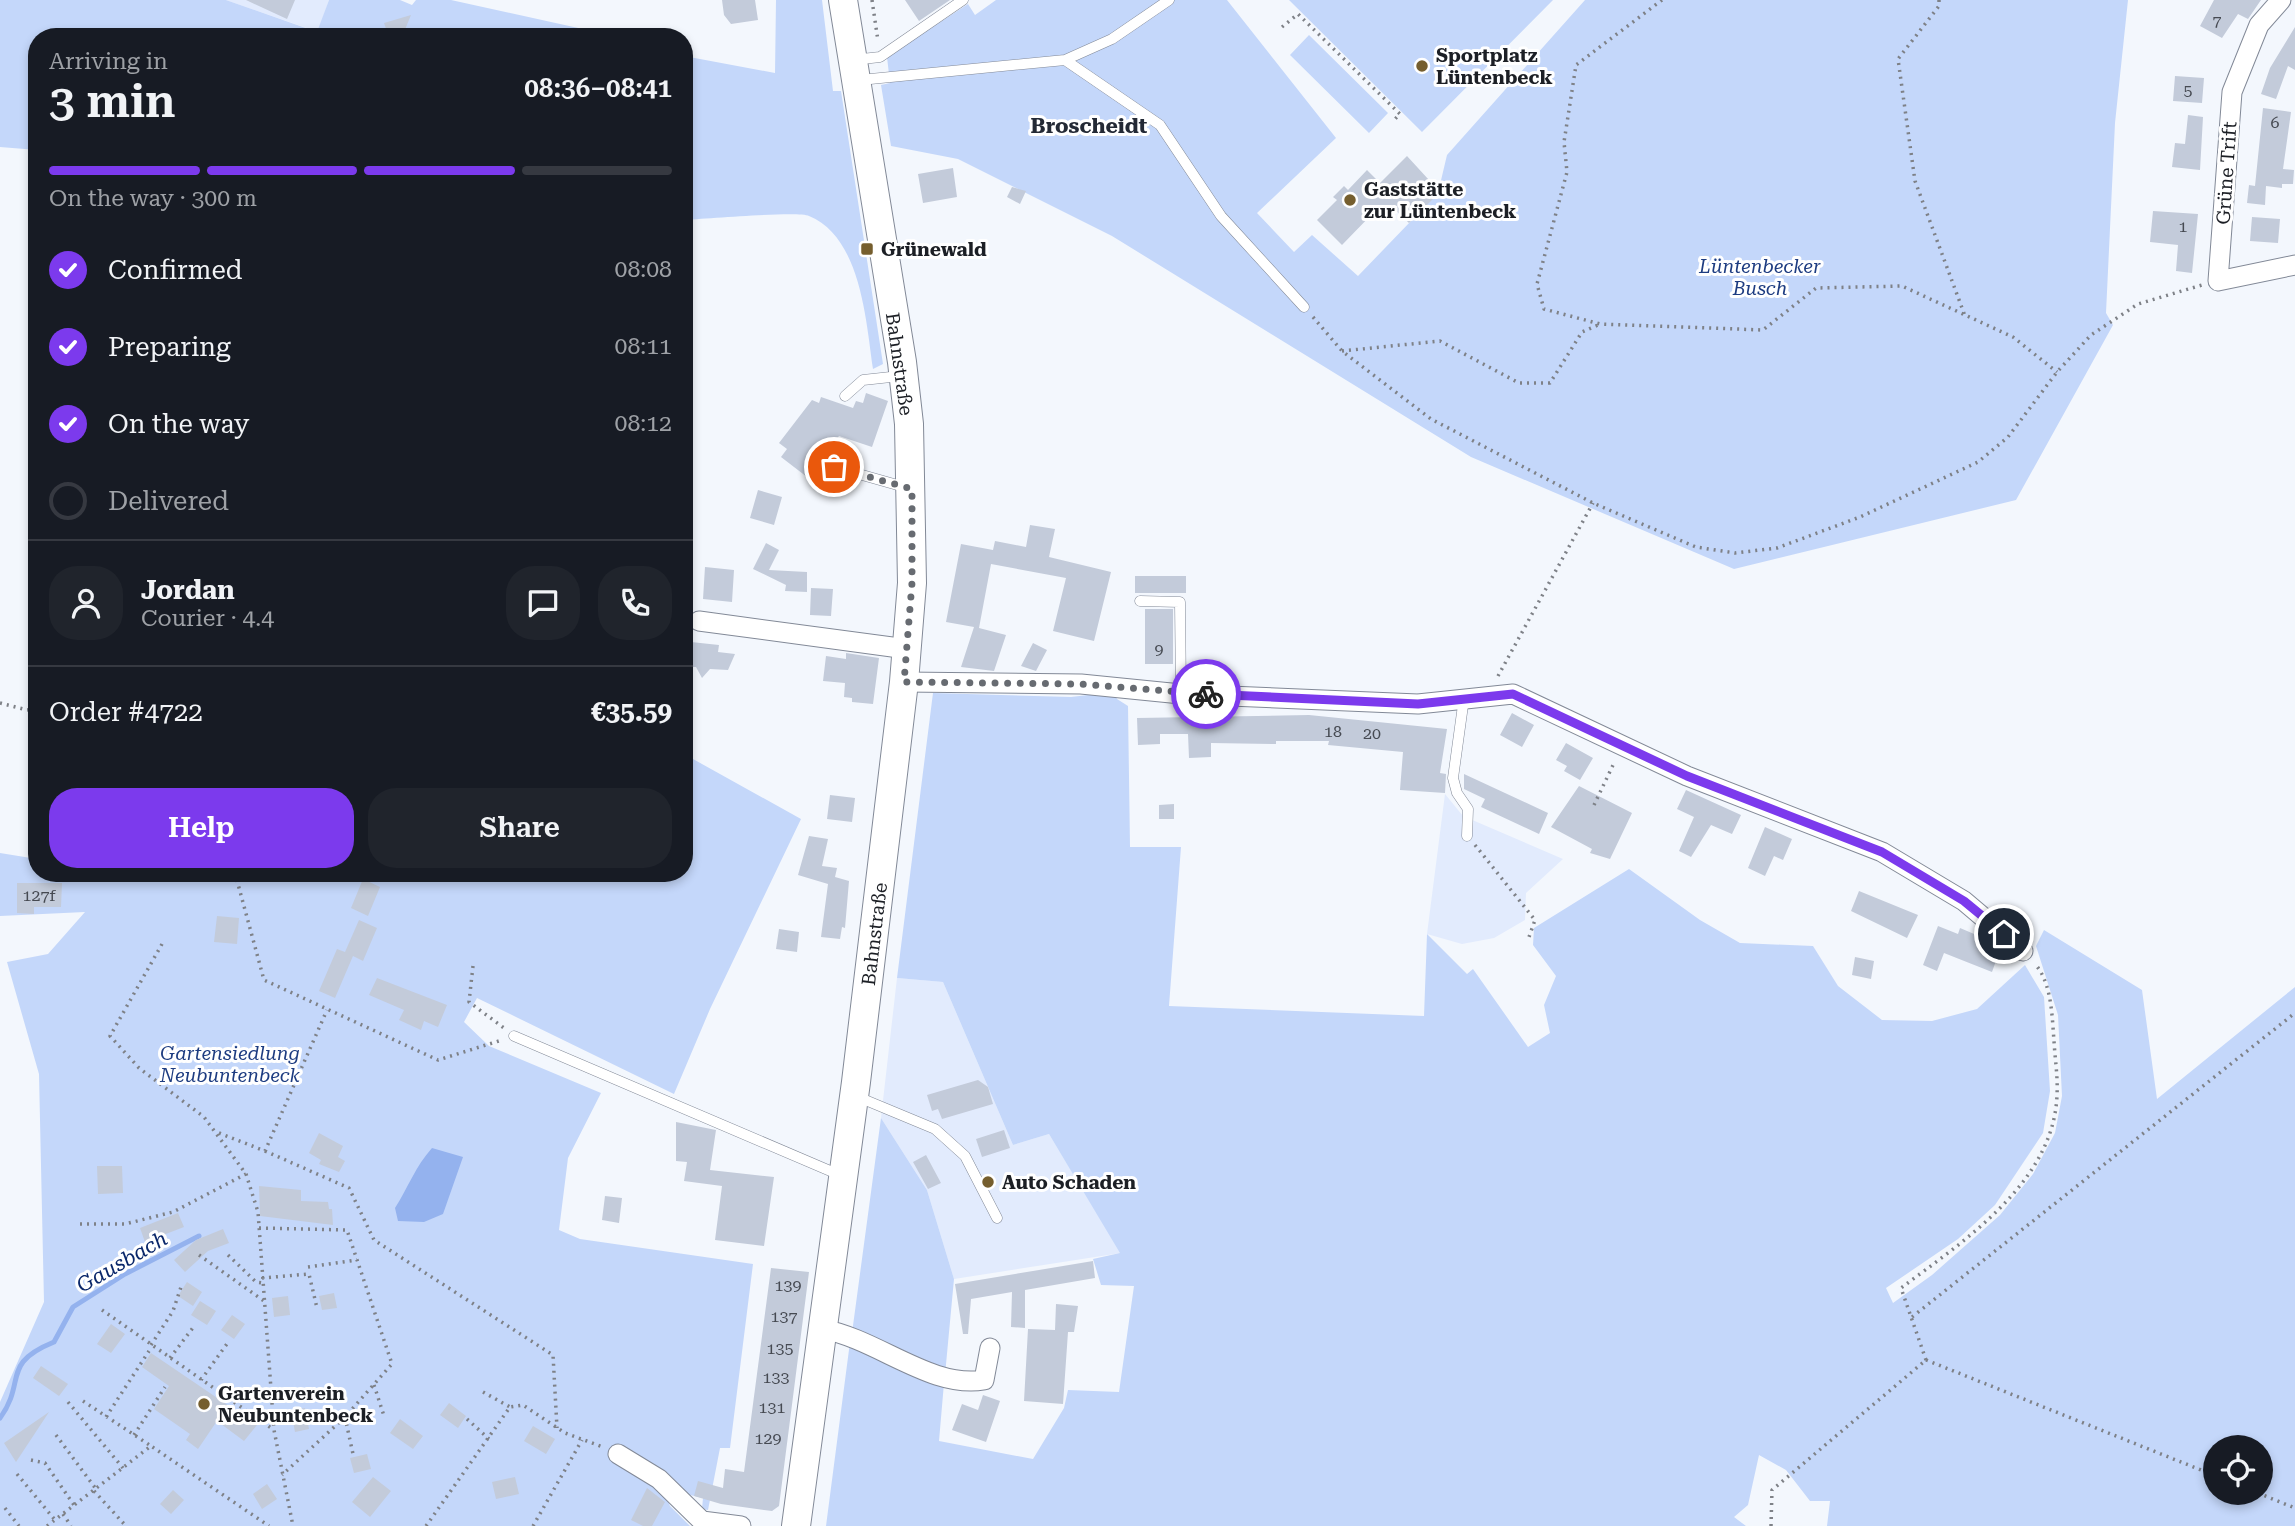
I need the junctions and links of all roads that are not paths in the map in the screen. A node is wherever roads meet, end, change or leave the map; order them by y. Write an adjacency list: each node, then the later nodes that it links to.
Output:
1 (843, 0): 6 (main road, Bahnstraße)
2 (963, 0): 6 (lane)
3 (1169, 0): 5 (lane)
4 (2281, 0): 7 (street, Grüne Trift)
5 (1065, 60): 6 (lane); 8 (lane)
6 (868, 69): 9 (main road, Bahnstraße)
7 (2295, 265)
8 (1304, 307)
9 (904, 375): 10 (lane); 12 (main road, Bahnstraße)
10 (845, 396)
11 (834, 467): 12 (lane)
12 (912, 489): 15 (main road, Bahnstraße)
13 (1140, 601): 17 (lane)
14 (699, 621): 15 (street)
15 (907, 649): 16 (main road, Bahnstraße)
16 (904, 682): 17 (street); 22 (main road, Bahnstraße)
17 (1181, 694): 18 (street)
18 (1465, 698): 19 (lane); 20 (street)
19 (1467, 836)
20 (2023, 951)
21 (514, 1036): 23 (lane)
22 (854, 1096): 23 (main road, Bahnstraße); 24 (lane)
23 (842, 1177): 25 (main road, Bahnstraße)
24 (997, 1218)
25 (823, 1329): 26 (street); 29 (main road, Bahnstraße)
26 (990, 1348)
27 (618, 1454): 28 (street)
28 (741, 1526)
29 (796, 1526)

